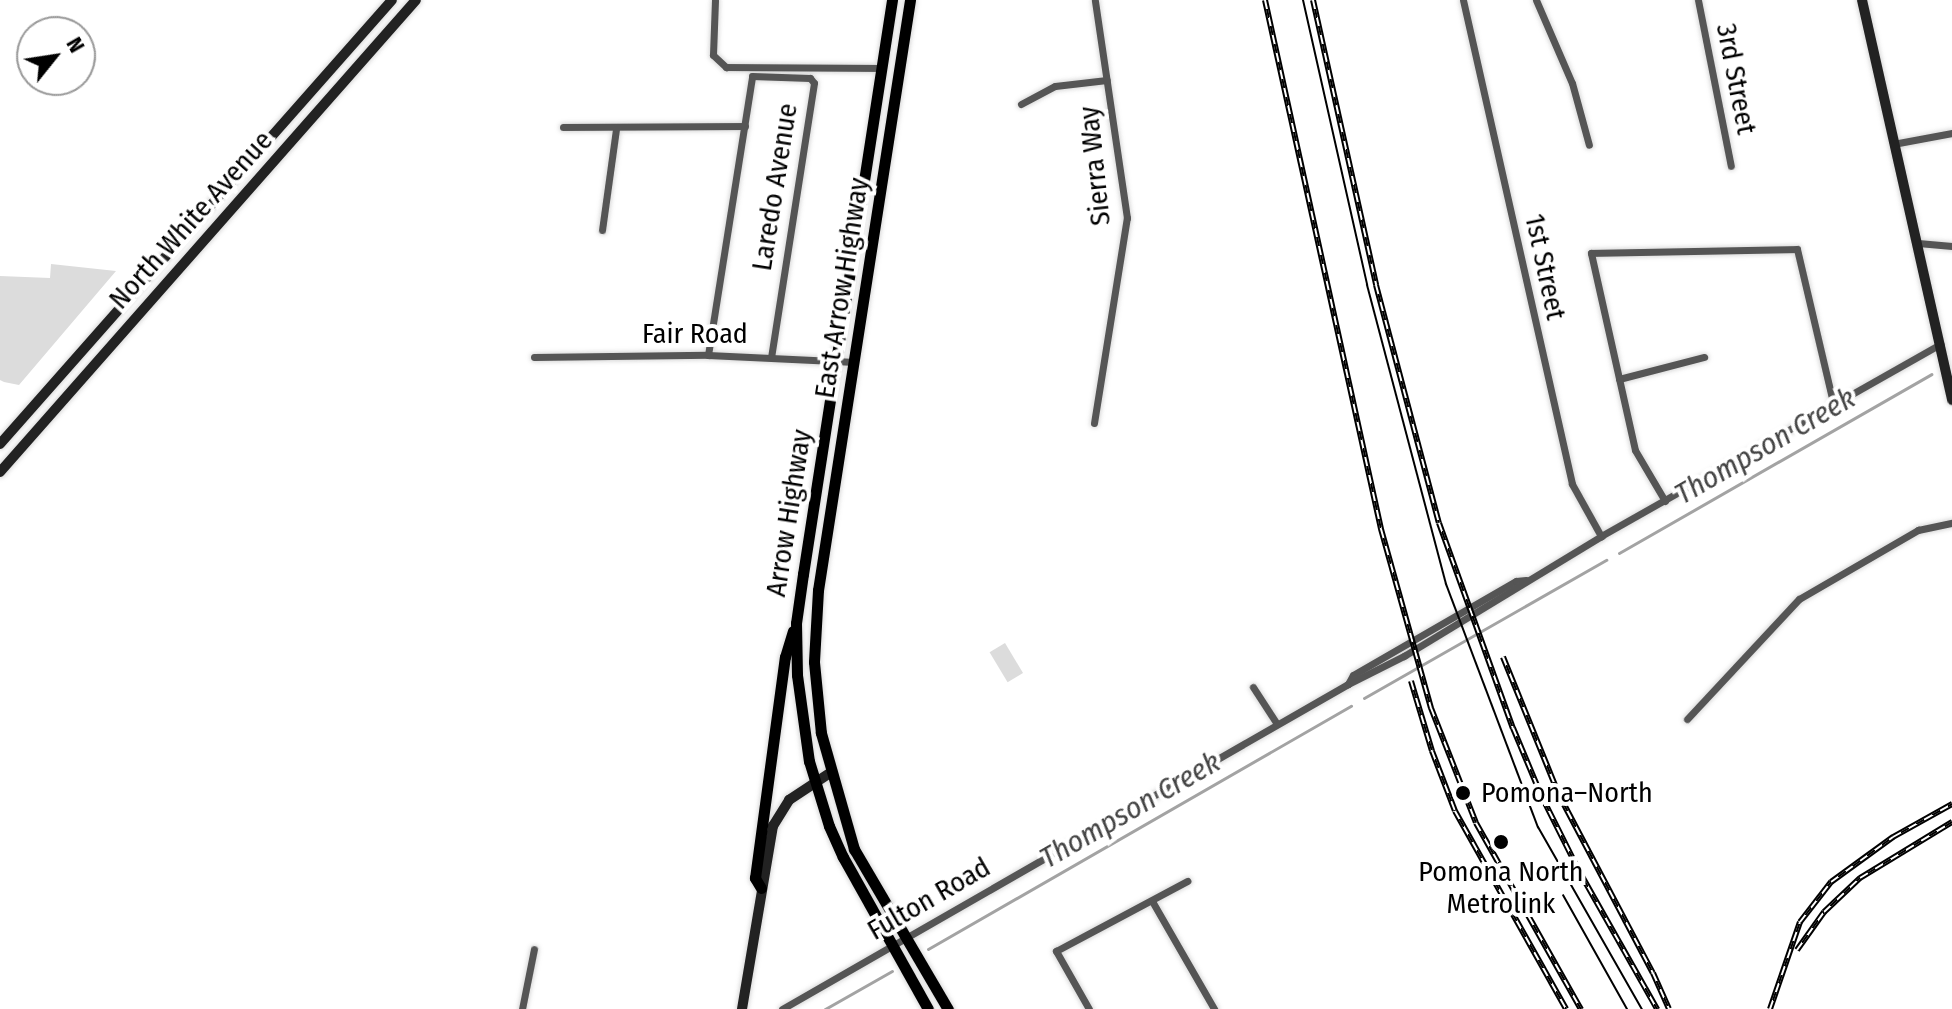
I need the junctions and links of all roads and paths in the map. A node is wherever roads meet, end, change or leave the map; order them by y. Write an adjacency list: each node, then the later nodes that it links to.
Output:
1 (392, 0): 35 (main road, North White Avenue)
2 (416, 0): 36 (main road, North White Avenue)
3 (715, 0): 11 (street)
4 (892, 0): 11 (main road, Arrow Highway)
5 (910, 0): 30 (main road, East Arrow Highway)
6 (1095, 0): 12 (street, Sierra Way)
7 (1463, 0): 39 (street, 1st Street)
8 (1536, 0): 19 (street)
9 (1698, 0): 20 (street, 3rd Street)
10 (1862, 0): 18 (main road)
11 (884, 68): 29 (main road, Arrow Highway)
12 (1107, 80): 13 (street); 34 (street, Sierra Way)
13 (1021, 104)
14 (745, 126): 16 (street); 25 (street, Laredo Avenue); 27 (street, Laredo Avenue)
15 (563, 127): 16 (street)
16 (616, 129): 21 (street)
17 (1952, 133): 18 (street)
18 (1893, 144): 22 (main road)
19 (1589, 145)
20 (1731, 166)
21 (602, 230)
22 (1918, 243): 23 (street); 24 (main road)
23 (1952, 246)
24 (1940, 344): 32 (main road); 33 (street, Fulton Road)
25 (708, 355): 26 (street, Fair Road); 27 (street, Fair Road)
26 (534, 357)
27 (771, 357): 29 (street, Fair Road)
28 (1704, 357): 31 (street)
29 (838, 361): 30 (street, Fair Road); 40 (main road, Arrow Highway)
30 (855, 362): 41 (main road, East Arrow Highway)
31 (1619, 379): 33 (street); 37 (street)
32 (1952, 400)
33 (1833, 402): 37 (street, Fulton Road)
34 (1094, 423)
35 (0, 444)
36 (0, 472)
37 (1665, 501): 39 (street, Fulton Road)
38 (1952, 523): 43 (street)
39 (1601, 536): 44 (street, Fulton Road)
40 (796, 623): 41 (street); 46 (main road, Arrow Highway); 48 (main road)
41 (815, 624): 45 (main road, East Arrow Highway)
42 (1253, 687): 44 (street)
43 (1687, 719)
44 (1277, 724): 50 (street, Fulton Road)
45 (830, 773): 46 (main road); 50 (main road)
46 (815, 782): 48 (main road); 51 (main road, Arrow Highway)
47 (1187, 881): 49 (street)
48 (761, 888): 54 (main road)
49 (1152, 901): 58 (street); 59 (street)
50 (907, 938): 51 (street, Fulton Road); 57 (main road)
51 (891, 947): 55 (street, Fulton Road); 56 (main road, Arrow Highway)
52 (534, 949): 53 (street)
53 (522, 1009)
54 (742, 1009)
55 (782, 1009)
56 (928, 1009)
57 (948, 1009)
58 (1089, 1009)
59 (1214, 1009)

